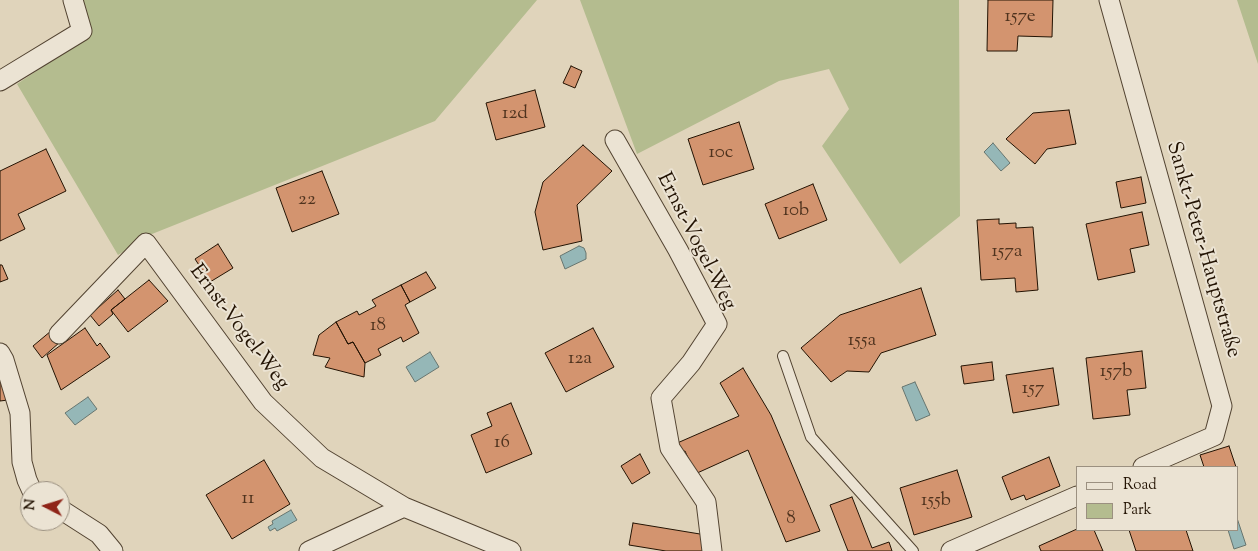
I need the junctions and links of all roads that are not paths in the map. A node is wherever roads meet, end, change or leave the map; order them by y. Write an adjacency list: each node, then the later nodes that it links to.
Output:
1 (74, 0): 3 (street)
2 (1109, 0): 8 (street, Sankt-Peter-Hauptstraße)
3 (0, 81)
4 (615, 140): 16 (street, Ernst-Vogel-Weg)
5 (59, 334): 11 (street, Ernst-Vogel-Weg)
6 (0, 353): 9 (street)
7 (783, 356): 17 (lane)
8 (1144, 466)
9 (27, 481)
10 (1076, 496): 18 (street)
11 (404, 507): 14 (street); 15 (street, Ernst-Vogel-Weg)
12 (70, 515): 13 (street)
13 (113, 551)
14 (309, 551)
15 (511, 551)
16 (712, 551)
17 (913, 551)
18 (951, 551)

